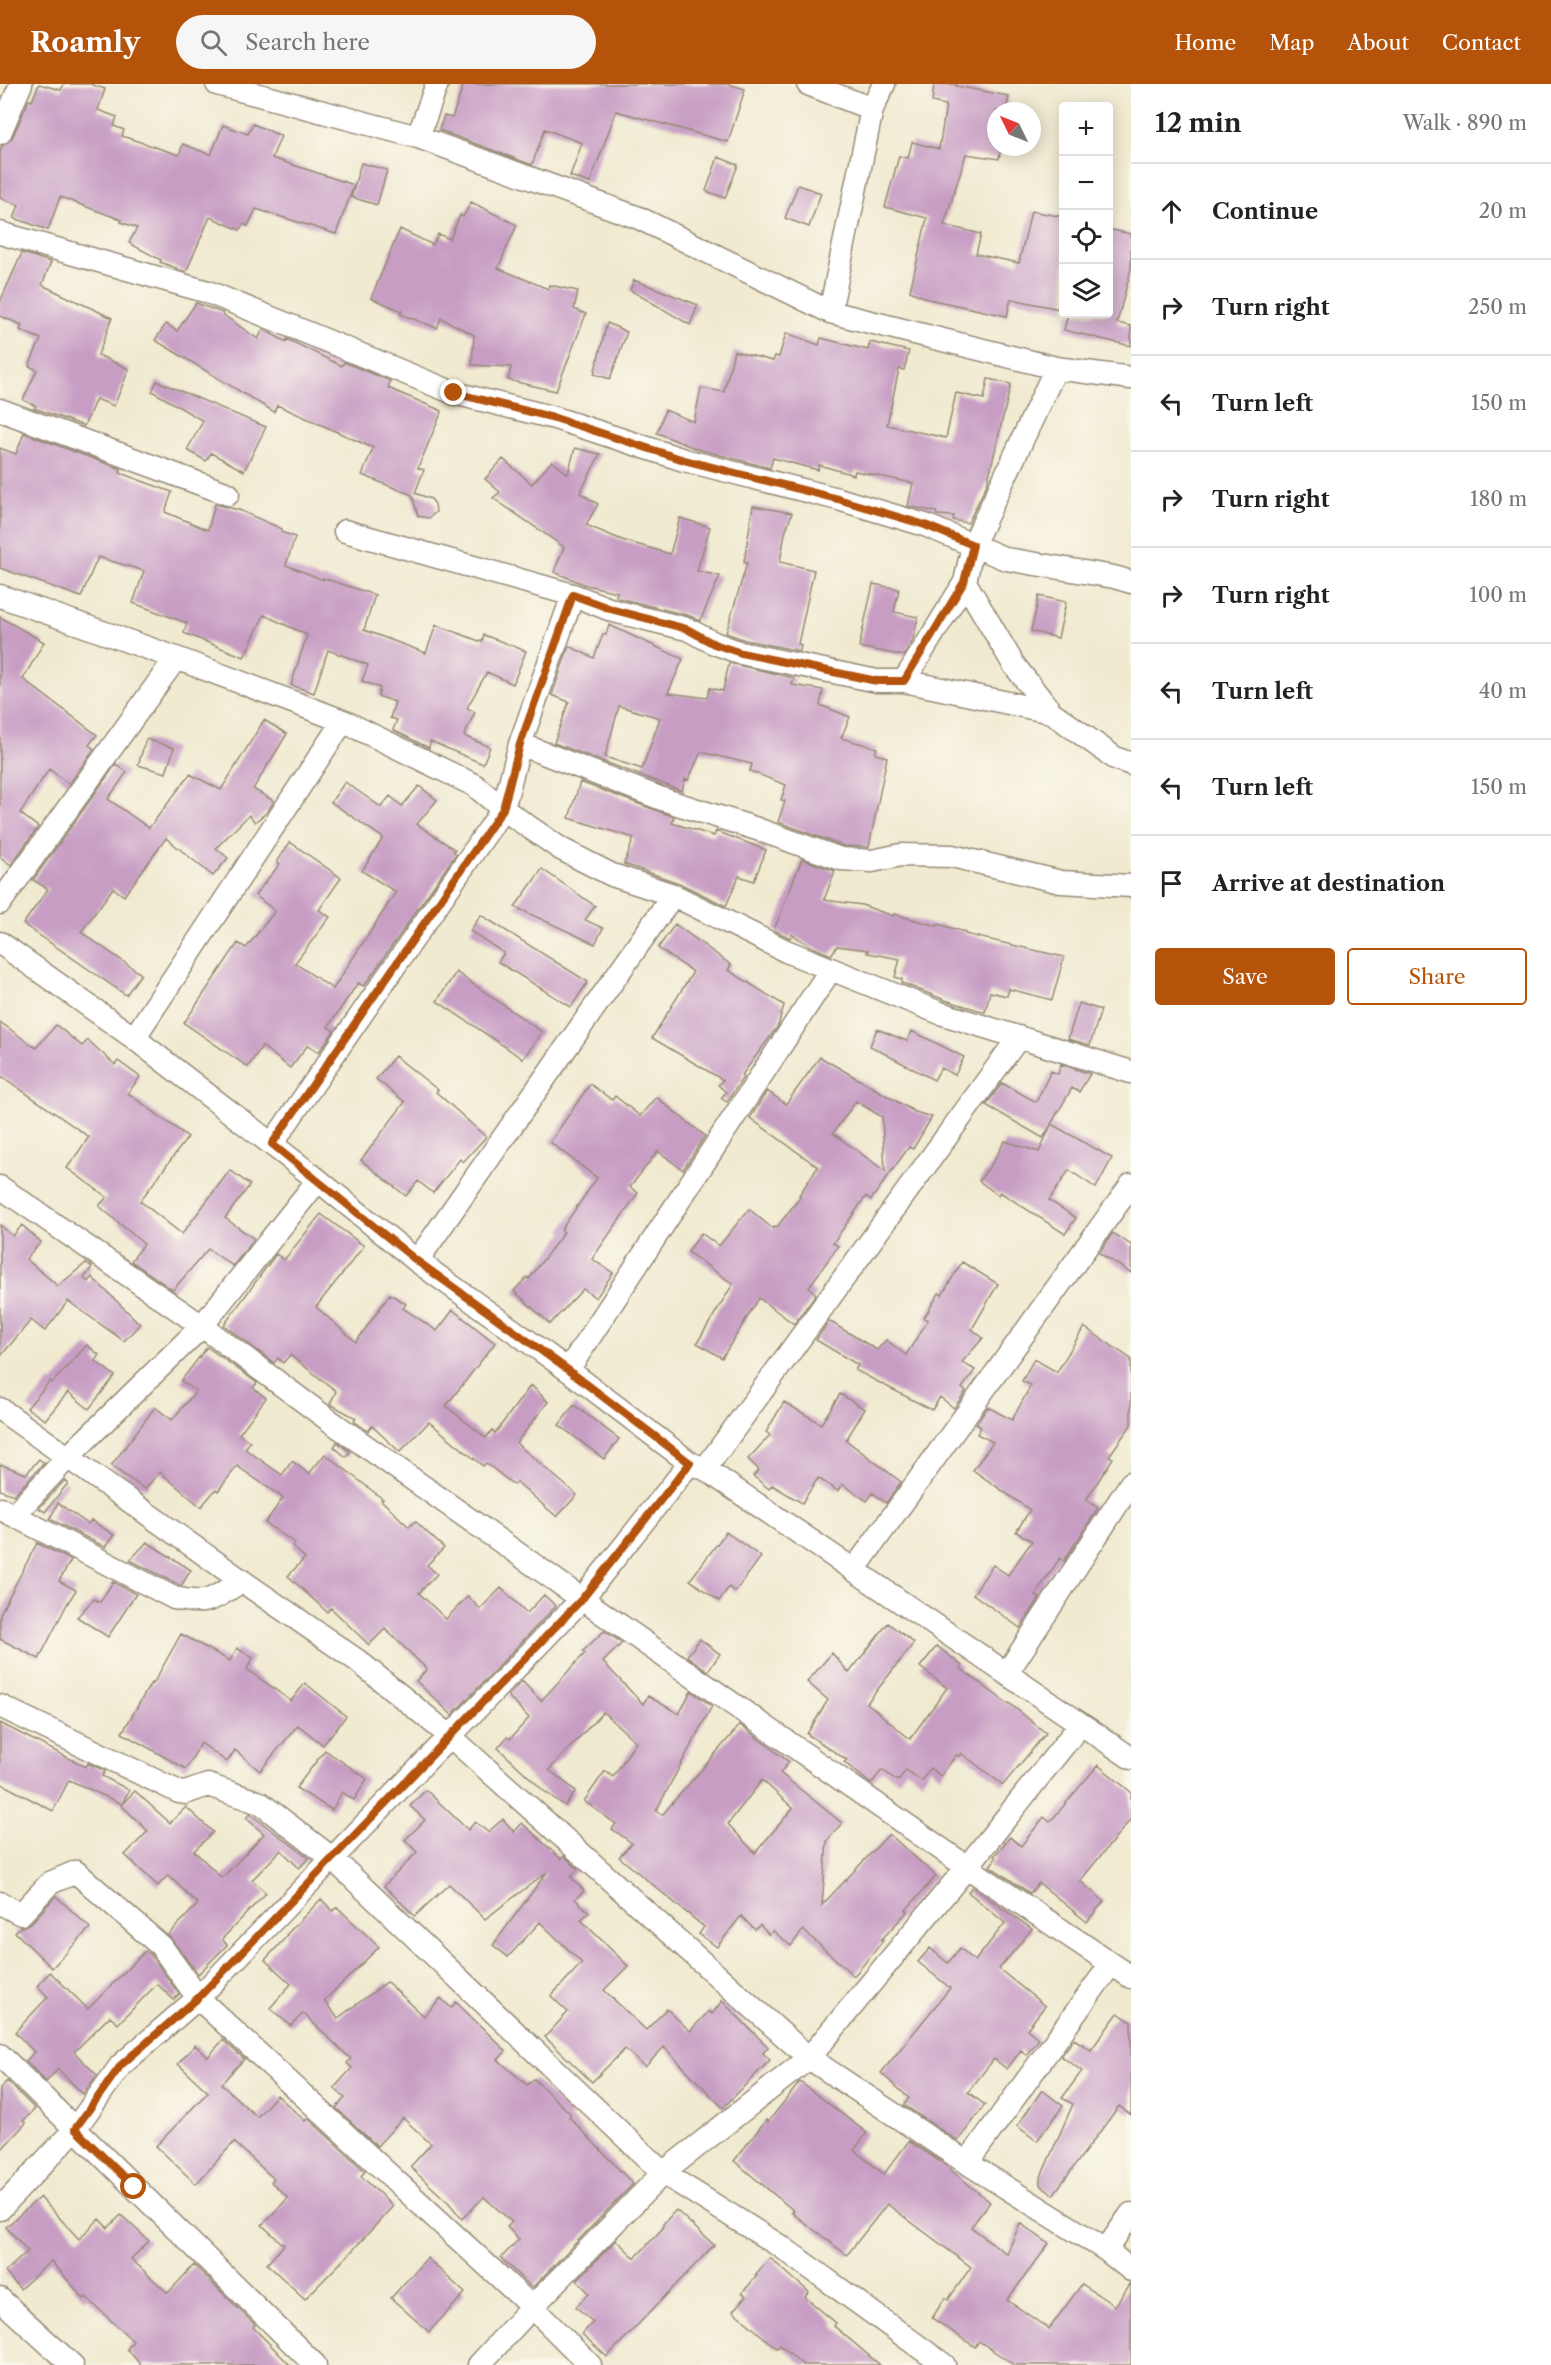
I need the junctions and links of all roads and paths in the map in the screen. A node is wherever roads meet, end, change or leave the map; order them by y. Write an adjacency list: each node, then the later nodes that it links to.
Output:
1 (21, 84): 7 (street)
2 (217, 84): 8 (street)
3 (437, 84): 8 (street)
4 (808, 84): 6 (street)
5 (884, 84): 6 (street)
6 (872, 109): 10 (street)
7 (0, 133)
8 (418, 137): 10 (street)
9 (0, 233): 16 (street)
10 (831, 312): 11 (street)
11 (1056, 369): 12 (street); 16 (street)
12 (1131, 378)
13 (0, 410): 14 (street)
14 (228, 494)
15 (345, 531): 19 (street)
16 (973, 545): 17 (street); 18 (street)
17 (964, 582): 22 (street); 23 (street)
18 (1131, 582)
19 (573, 595): 22 (street); 25 (street)
20 (0, 596): 21 (street)
21 (176, 658): 24 (street); 30 (street)
22 (904, 681): 23 (street)
23 (1051, 712): 26 (street)
24 (343, 722): 27 (street); 34 (street)
25 (520, 744): 27 (street); 28 (street)
26 (1131, 764)
27 (503, 809): 29 (street); 36 (street)
28 (1131, 886)
29 (673, 895): 32 (street); 40 (street)
30 (0, 903)
31 (0, 943): 34 (street)
32 (831, 969): 33 (street); 42 (street)
33 (1019, 1037): 35 (street); 45 (street)
34 (134, 1038): 36 (street)
35 (1131, 1072)
36 (272, 1144): 37 (street)
37 (318, 1180): 40 (street); 41 (street)
38 (1131, 1185): 48 (street)
39 (0, 1186): 41 (street)
40 (417, 1261): 42 (street)
41 (202, 1326): 44 (street); 50 (street)
42 (568, 1370): 45 (street)
43 (0, 1409): 44 (street)
44 (68, 1457): 47 (street); 49 (street)
45 (697, 1466): 48 (street); 50 (street)
46 (1131, 1483): 51 (street)
47 (7, 1512): 49 (street)
48 (854, 1570): 51 (street)
49 (242, 1581): 54 (street)
50 (582, 1599): 54 (street); 57 (street)
51 (1007, 1672): 53 (street)
52 (0, 1706): 56 (street)
53 (1080, 1725): 55 (street); 57 (street)
54 (451, 1737): 56 (street); 63 (street)
55 (1131, 1758)
56 (333, 1859): 61 (street); 66 (street)
57 (967, 1867): 59 (street); 63 (street)
58 (0, 1903): 61 (street)
59 (1111, 1964): 60 (street); 65 (street)
60 (1131, 1977)
61 (198, 1998): 64 (street); 72 (street)
62 (0, 2055): 64 (street)
63 (809, 2058): 65 (street); 66 (street)
64 (75, 2129): 67 (street); 74 (street)
65 (967, 2163): 69 (street)
66 (663, 2174): 72 (street); 77 (street)
67 (0, 2209)
68 (1131, 2214): 69 (street)
69 (1106, 2250): 70 (street)
70 (1131, 2270)
71 (0, 2299): 73 (street)
72 (532, 2307): 75 (street); 76 (street)
73 (72, 2365)
74 (315, 2365)
75 (479, 2365)
76 (590, 2365)
77 (944, 2365)

